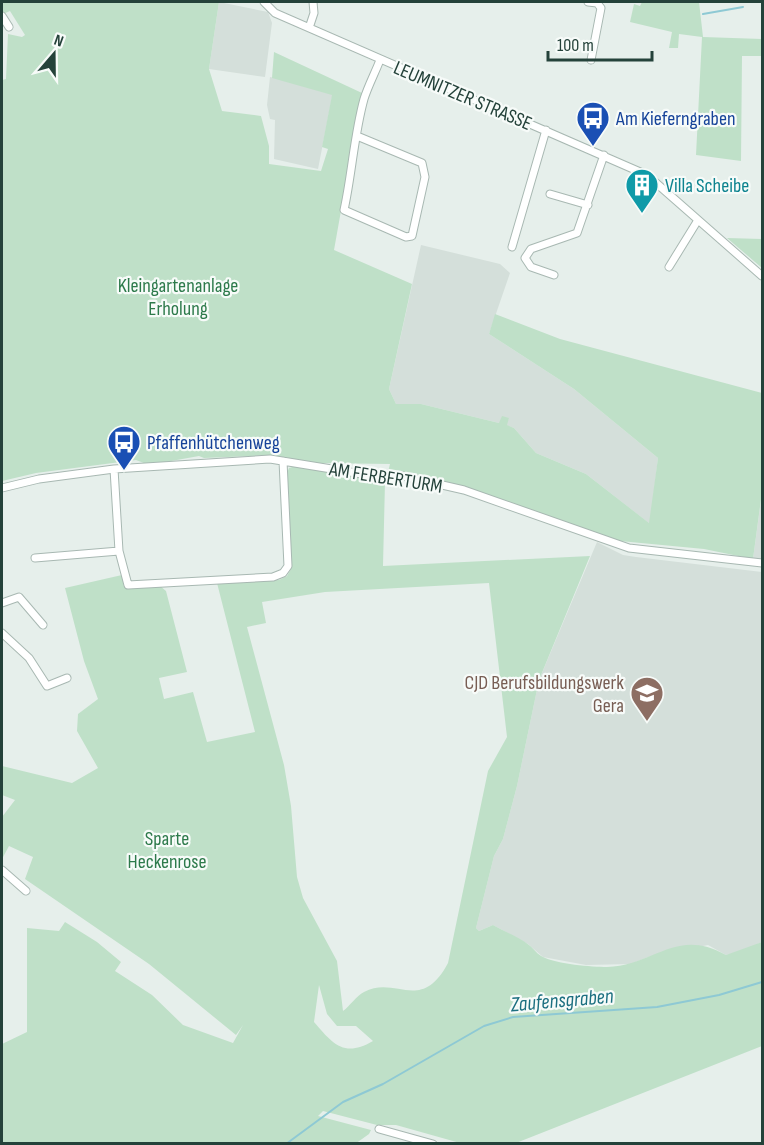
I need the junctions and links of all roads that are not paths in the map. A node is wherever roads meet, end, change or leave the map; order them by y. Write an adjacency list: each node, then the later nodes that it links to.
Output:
1 (264, 2): 6 (street, LEUMNITZER STRASSE)
2 (312, 2): 6 (street)
3 (588, 2): 8 (street)
4 (2, 16): 5 (street)
5 (9, 27)
6 (309, 28): 7 (street, LEUMNITZER STRASSE)
7 (380, 60): 9 (street, LEUMNITZER STRASSE); 10 (street, LEUMNITZER STRASSE)
8 (591, 60)
9 (546, 130): 11 (street, LEUMNITZER STRASSE); 15 (street, LEUMNITZER STRASSE)
10 (357, 136): 10 (street, LEUMNITZER STRASSE)
11 (604, 155): 13 (street); 14 (street, LEUMNITZER STRASSE)
12 (550, 194): 13 (street)
13 (588, 205): 17 (street)
14 (698, 220): 16 (street); 18 (street, LEUMNITZER STRASSE)
15 (512, 248)
16 (669, 267)
17 (554, 275)
18 (762, 276)
19 (283, 461): 20 (street, AM FERBERTURM); 22 (street); 24 (street, AM FERBERTURM)
20 (114, 469): 21 (street, AM FERBERTURM); 22 (street)
21 (2, 488)
22 (119, 551): 23 (street)
23 (35, 558)
24 (762, 563)
25 (2, 603): 26 (street)
26 (43, 624)
27 (2, 633): 28 (street)
28 (67, 678)
29 (2, 870): 30 (street)
30 (26, 891)
31 (379, 1130): 32 (street)
32 (433, 1143)

